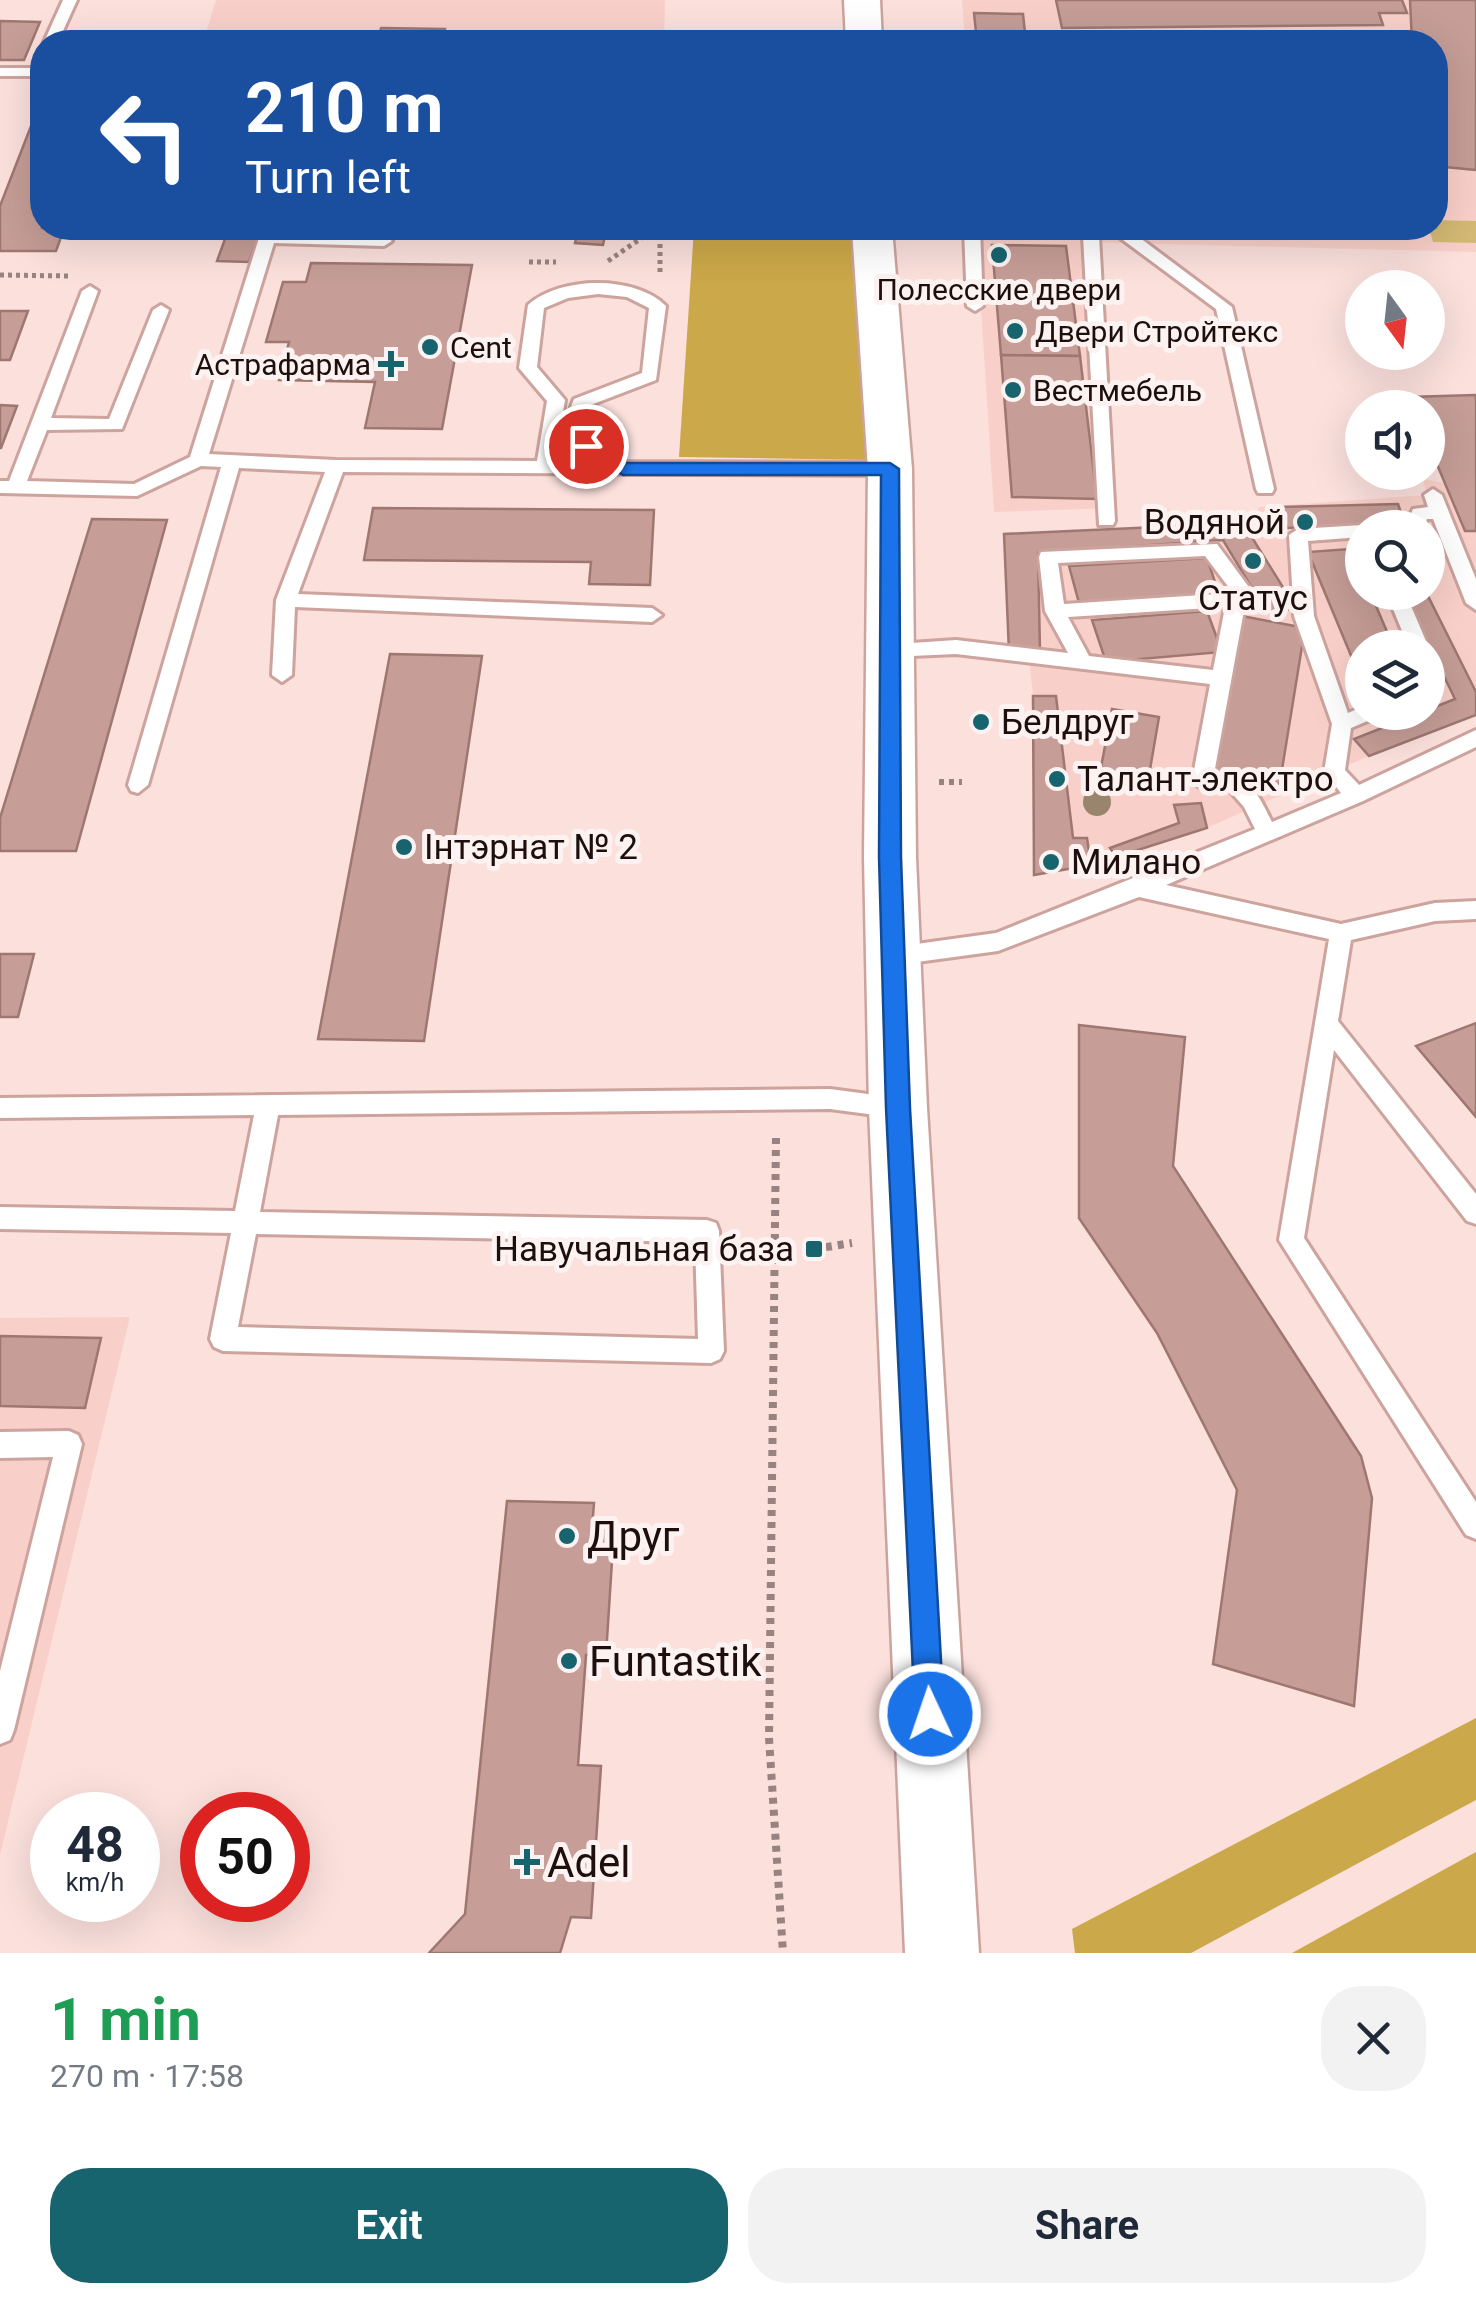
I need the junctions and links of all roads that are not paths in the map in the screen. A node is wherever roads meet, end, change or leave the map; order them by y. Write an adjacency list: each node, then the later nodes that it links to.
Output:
1 (70, 0): 3 (lane)
2 (862, 0): 4 (main road)
3 (56, 30)
4 (863, 30)
5 (0, 72): 6 (lane)
6 (30, 72)
7 (266, 240): 18 (lane)
8 (345, 240): 13 (lane)
9 (873, 240): 23 (main road)
10 (972, 240): 15 (lane)
11 (1092, 240): 26 (lane)
12 (1132, 240): 25 (lane)
13 (384, 241)
14 (90, 290): 17 (lane)
15 (975, 306)
16 (161, 310): 17 (lane)
17 (40, 424): 24 (lane)
18 (198, 460): 19 (lane); 24 (lane)
19 (232, 462): 20 (lane); 41 (lane)
20 (336, 466): 21 (lane); 29 (lane)
21 (546, 468): 22 (lane); 22 (lane)
22 (623, 469): 23 (lane)
23 (890, 469): 34 (main road)
24 (8, 487)
25 (1266, 489)
26 (1106, 520)
27 (1445, 524): 31 (lane)
28 (1345, 532): 39 (lane)
29 (286, 600): 33 (lane); 36 (lane)
30 (1236, 600): 32 (lane); 32 (lane); 37 (lane)
31 (1476, 603)
32 (1056, 611): 35 (lane)
33 (652, 615)
34 (889, 650): 35 (lane); 47 (main road)
35 (1084, 662): 37 (lane)
36 (282, 676)
37 (1219, 678): 43 (lane)
38 (1345, 723): 39 (lane)
39 (1342, 724): 42 (lane)
40 (1476, 738): 42 (lane)
41 (138, 785)
42 (1356, 795): 43 (lane)
43 (1266, 832): 44 (lane)
44 (1138, 888): 46 (lane); 47 (lane)
45 (1476, 910): 46 (lane)
46 (1341, 933): 48 (lane)
47 (895, 956): 51 (main road)
48 (1326, 1023): 52 (lane); 56 (lane)
49 (268, 1105): 50 (lane); 51 (lane); 54 (lane)
50 (0, 1108)
51 (898, 1108): 58 (main road)
52 (1476, 1214)
53 (0, 1218): 54 (lane)
54 (245, 1222): 54 (lane)
55 (0, 1445): 57 (lane)
56 (1476, 1526)
57 (0, 1730)
58 (942, 1953)

